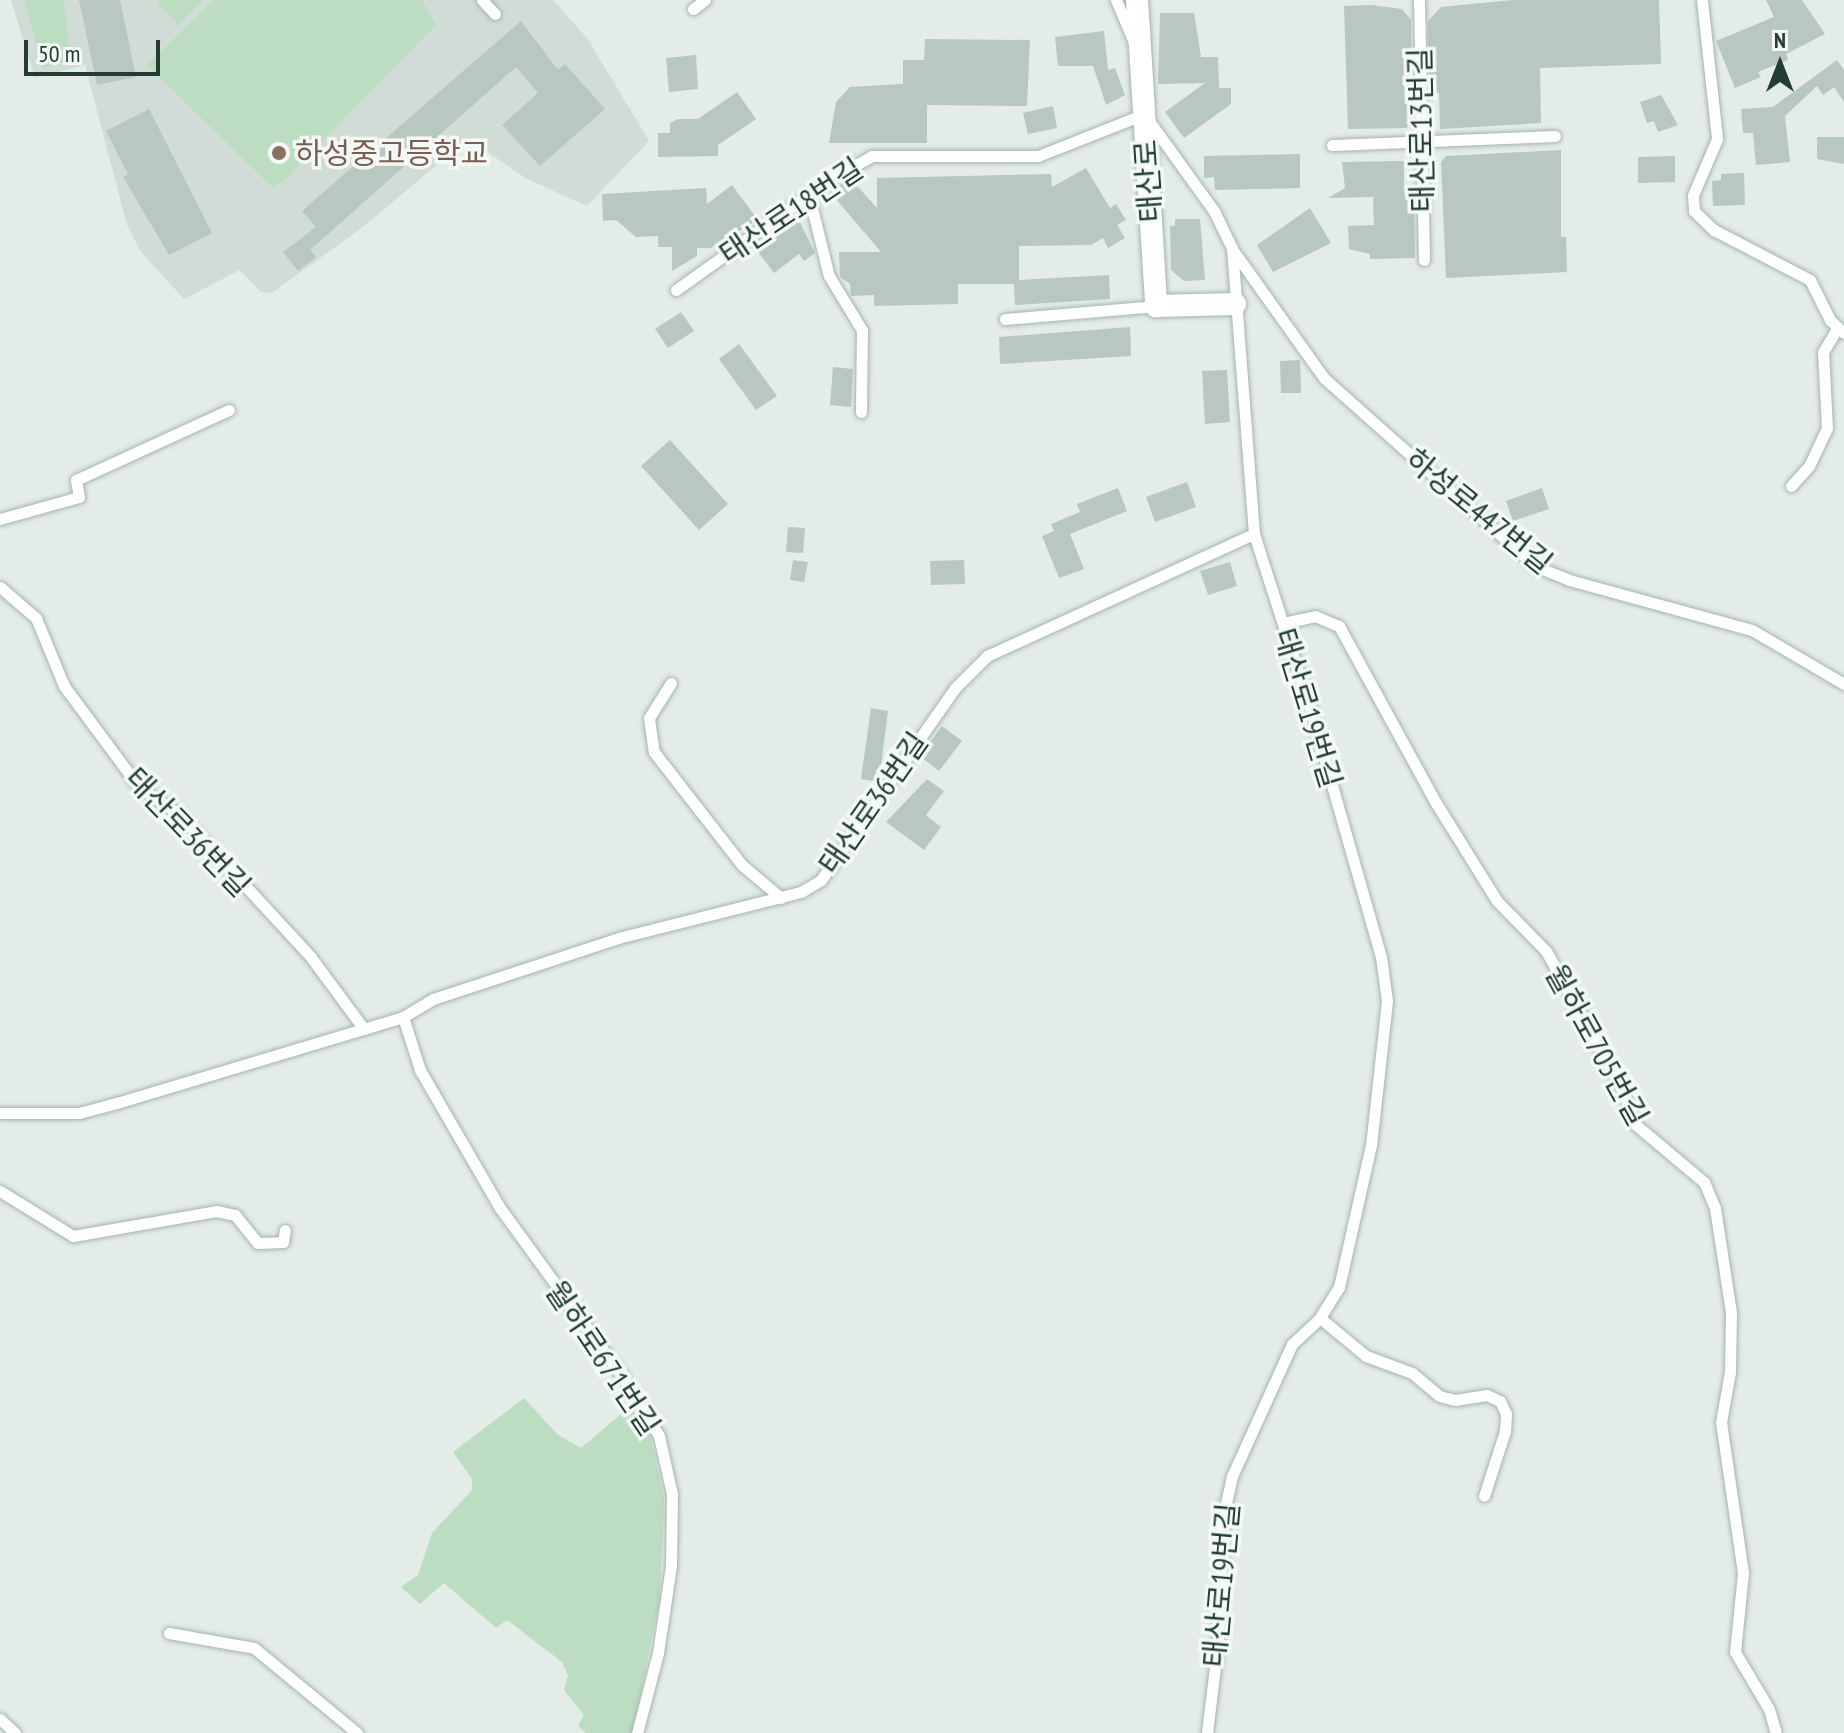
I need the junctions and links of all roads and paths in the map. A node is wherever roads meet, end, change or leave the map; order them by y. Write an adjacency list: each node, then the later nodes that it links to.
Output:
1 (482, 0): 8 (lane)
2 (705, 0): 7 (lane)
3 (1116, 0): 9 (lane, 태산로)
4 (1137, 0): 9 (street, 태산로)
5 (1419, 0): 12 (lane, 태산로13번길)
6 (1702, 0): 21 (lane)
7 (693, 9)
8 (495, 14)
9 (1140, 55): 10 (street, 태산로)
10 (1144, 114): 14 (lane, 태산로18번길); 15 (lane, 태산로19번길); 19 (street, 태산로)
11 (1555, 136): 12 (lane)
12 (1421, 141): 13 (lane); 16 (lane, 태산로13번길)
13 (1332, 145)
14 (809, 196): 17 (lane, 태산로18번길); 23 (lane)
15 (1232, 248): 18 (lane, 태산로19번길); 30 (lane, 하성로447번길)
16 (1424, 260)
17 (676, 290)
18 (1235, 304): 19 (street); 26 (lane, 태산로19번길)
19 (1156, 306): 20 (lane)
20 (1005, 319)
21 (1840, 331): 24 (lane)
22 (229, 410): 25 (lane)
23 (861, 412)
24 (1791, 486)
25 (0, 519)
26 (1254, 534): 28 (lane, 태산로19번길); 31 (lane, 태산로36번길)
27 (0, 587): 33 (lane, 태산로36번길)
28 (1283, 623): 37 (lane, 태산로19번길); 45 (lane, 월하로705번길)
29 (671, 683): 31 (lane)
30 (1844, 684)
31 (781, 898): 32 (lane, 태산로36번길)
32 (403, 1017): 33 (lane, 태산로36번길); 43 (lane, 월하로671번길)
33 (364, 1029): 34 (lane, 태산로36번길)
34 (0, 1113)
35 (0, 1191): 36 (lane)
36 (285, 1230)
37 (1320, 1318): 38 (lane); 44 (lane, 태산로19번길)
38 (1484, 1496)
39 (169, 1633): 42 (lane)
40 (0, 1719): 41 (lane)
41 (15, 1733)
42 (357, 1733)
43 (637, 1733)
44 (1207, 1733)
45 (1776, 1733)

